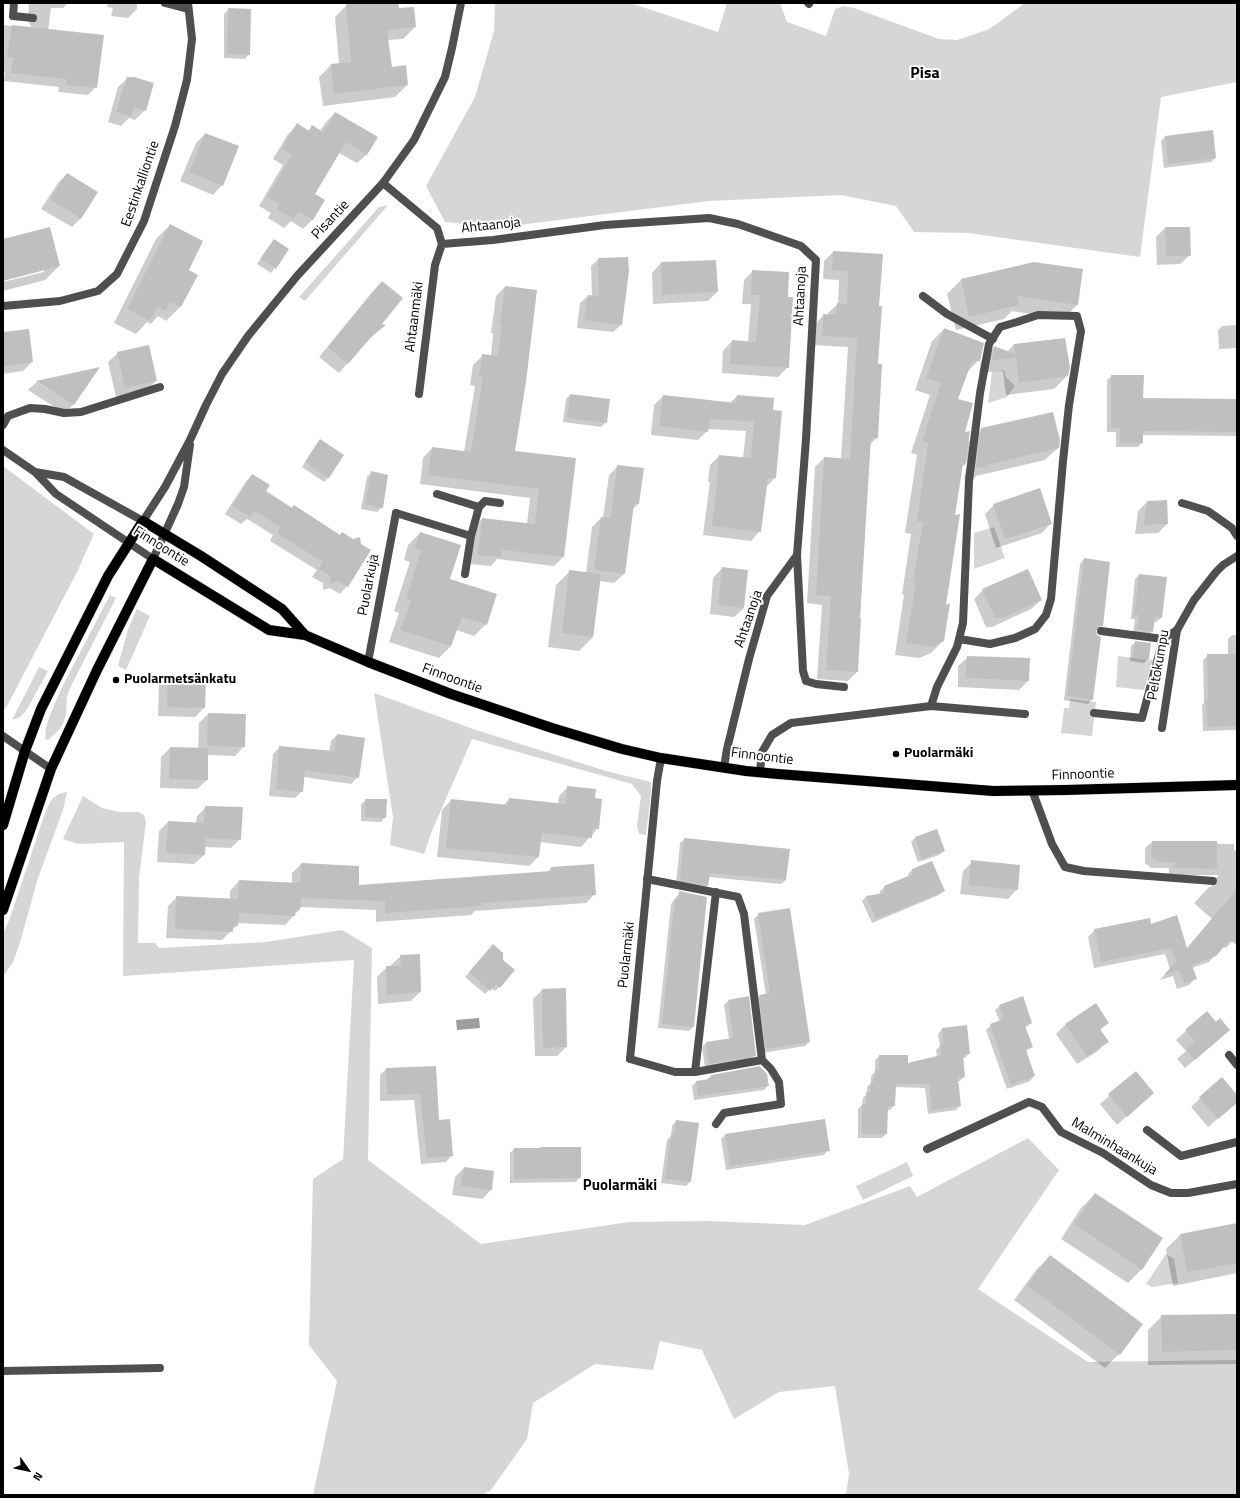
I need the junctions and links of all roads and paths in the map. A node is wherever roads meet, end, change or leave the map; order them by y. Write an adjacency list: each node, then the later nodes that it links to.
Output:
1 (14, 3): 5 (street)
2 (165, 3): 4 (street)
3 (461, 3): 6 (street, Pisantie)
4 (188, 6): 9 (street, Eestinkalliontie)
5 (33, 18)
6 (383, 183): 7 (street, Ahtaanoja); 14 (street, Pisantie)
7 (442, 244): 12 (street, Ahtaanmäki); 26 (street, Ahtaanoja)
8 (923, 296): 10 (street)
9 (3, 306)
10 (993, 339): 33 (street); 33 (street)
11 (160, 387): 13 (street)
12 (419, 394)
13 (3, 425)
14 (190, 440): 21 (street, Pisantie); 22 (street, Pisantie)
15 (3, 450): 16 (street, Finnoontie)
16 (35, 472): 21 (street, Finnoontie); 25 (street, Finnoontie)
17 (437, 494): 20 (street)
18 (500, 503): 20 (street)
19 (1182, 503): 24 (street)
20 (479, 507): 23 (street)
21 (143, 522): 22 (main road, Finnoontie); 25 (main road)
22 (164, 534): 28 (street); 32 (main road, Finnoontie)
23 (470, 536): 29 (street); 35 (street, Puolarkuja)
24 (1237, 536)
25 (128, 543): 28 (street, Finnoontie); 42 (main road)
26 (797, 555): 36 (street); 44 (street, Ahtaanoja)
27 (1237, 556): 31 (street, Peltokumpu)
28 (153, 559): 32 (main road, Finnoontie); 45 (main road)
29 (465, 574)
30 (1101, 630): 34 (street)
31 (1177, 630): 34 (street); 40 (street, Peltokumpu)
32 (305, 635): 35 (main road, Finnoontie)
33 (959, 639): 37 (street)
34 (1164, 639): 38 (street)
35 (368, 662): 43 (main road, Finnoontie)
36 (844, 687)
37 (931, 706): 39 (street); 46 (street)
38 (1094, 713)
39 (1025, 714)
40 (1162, 728)
41 (3, 736): 42 (street)
42 (25, 751): 45 (street); 49 (main road)
43 (661, 758): 44 (main road, Finnoontie); 50 (street, Puolarmäki)
44 (724, 767): 46 (main road, Finnoontie)
45 (51, 769): 53 (main road)
46 (760, 772): 48 (main road, Finnoontie)
47 (1237, 785): 48 (main road, Finnoontie)
48 (1032, 790): 51 (street)
49 (3, 825)
50 (647, 879): 52 (street); 57 (street, Puolarmäki)
51 (1213, 881)
52 (716, 892): 55 (street); 57 (street)
53 (3, 910)
54 (1229, 1055): 56 (street)
55 (762, 1060): 57 (street); 58 (street)
56 (1237, 1065)
57 (695, 1072)
58 (716, 1124)
59 (1147, 1130): 60 (street)
60 (1237, 1142)
61 (927, 1149): 62 (street, Malminhaankuja)
62 (1237, 1184)
63 (160, 1368): 64 (street)
64 (3, 1370)

